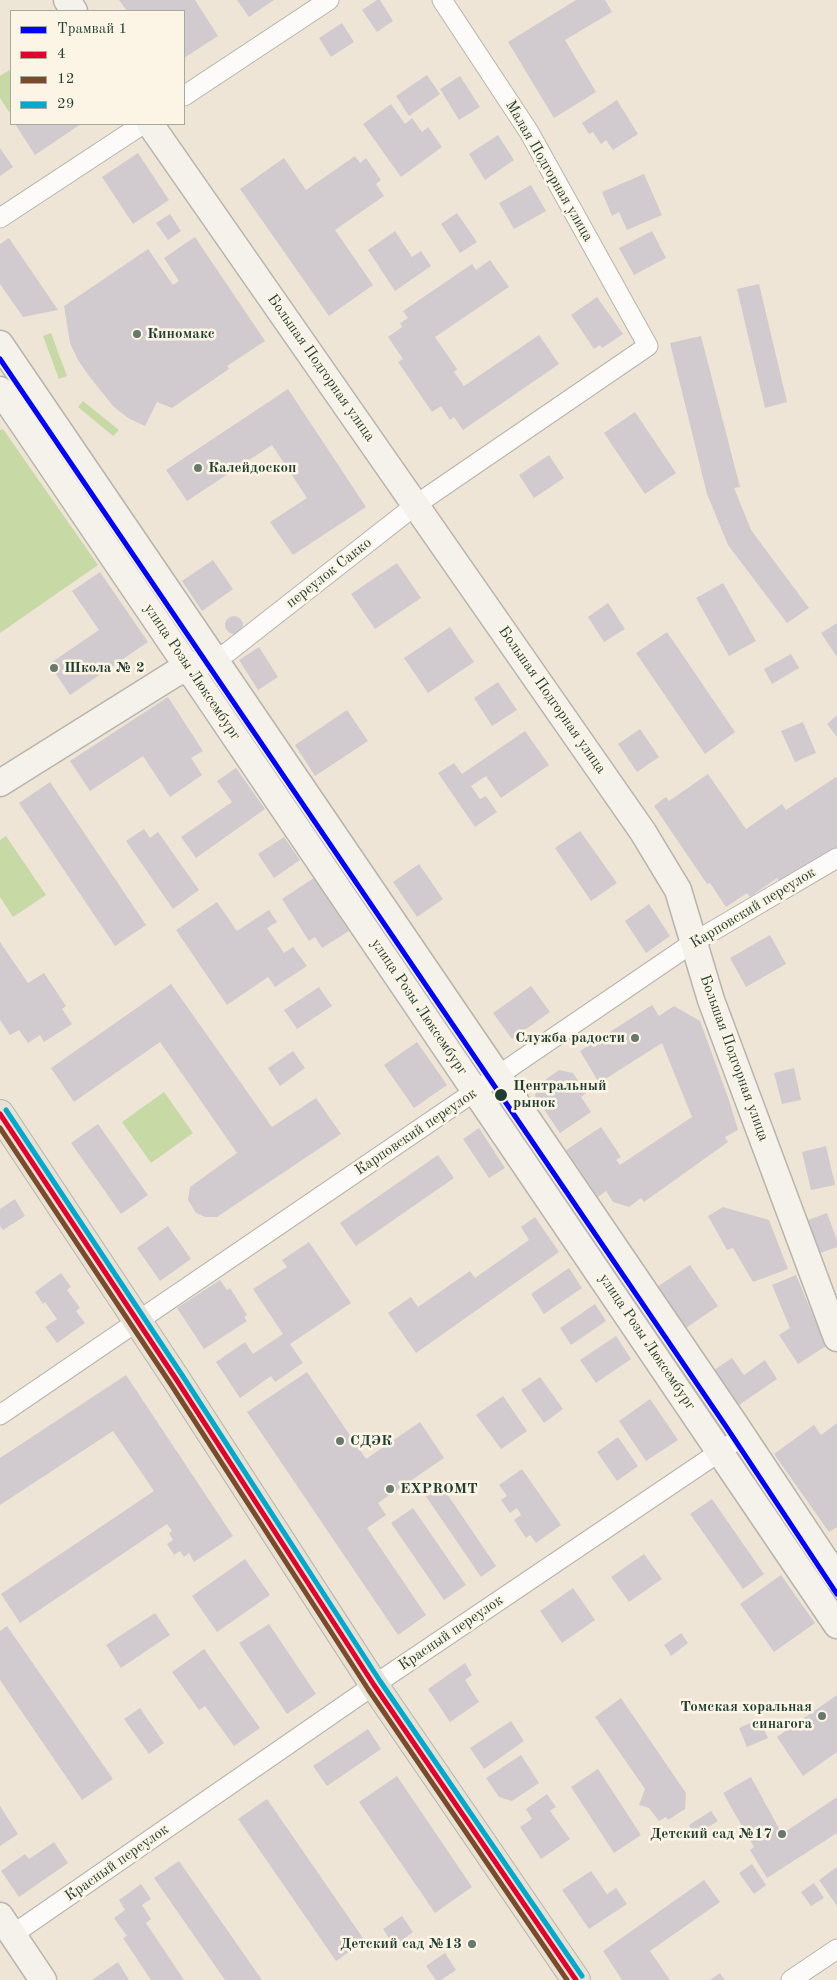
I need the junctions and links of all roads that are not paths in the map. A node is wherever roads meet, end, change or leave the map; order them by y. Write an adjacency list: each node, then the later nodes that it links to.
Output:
1 (329, 0): 3 (street)
2 (442, 0): 8 (street, Малая Подгорная улица)
3 (185, 95)
4 (141, 125): 6 (street)
5 (151, 125): 10 (main road, Большая Подгорная улица)
6 (0, 218)
7 (0, 344): 11 (main road, улица Розы Люксембург)
8 (648, 346): 10 (street, переулок Сакко)
9 (0, 390): 12 (main road, улица Розы Люксембург)
10 (416, 504): 11 (street, переулок Сакко); 15 (main road, Большая Подгорная улица)
11 (214, 659): 12 (main road, переулок Сакко); 16 (main road, улица Розы Люксембург)
12 (188, 667): 13 (main road, переулок Сакко); 17 (main road, улица Розы Люксембург)
13 (0, 783)
14 (837, 858): 15 (street, Карповский переулок)
15 (694, 942): 16 (street, Карповский переулок); 20 (main road, Большая Подгорная улица)
16 (498, 1076): 17 (street, Карповский переулок); 22 (main road, улица Розы Люксембург)
17 (476, 1091): 19 (street, Карповский переулок); 23 (main road, улица Розы Люксембург)
18 (0, 1114): 19 (main road)
19 (138, 1321): 21 (street, Карповский переулок); 26 (main road)
20 (837, 1338)
21 (0, 1415)
22 (743, 1436): 23 (street, Красный переулок); 24 (main road, улица Розы Люксембург)
23 (720, 1451): 25 (main road, улица Розы Люксембург); 26 (street, Красный переулок)
24 (837, 1578)
25 (837, 1625)
26 (374, 1685): 27 (street, Красный переулок); 30 (main road)
27 (6, 1926): 29 (main road)
28 (837, 1949): 31 (street)
29 (43, 1980)
30 (576, 1980)
31 (790, 1980)

